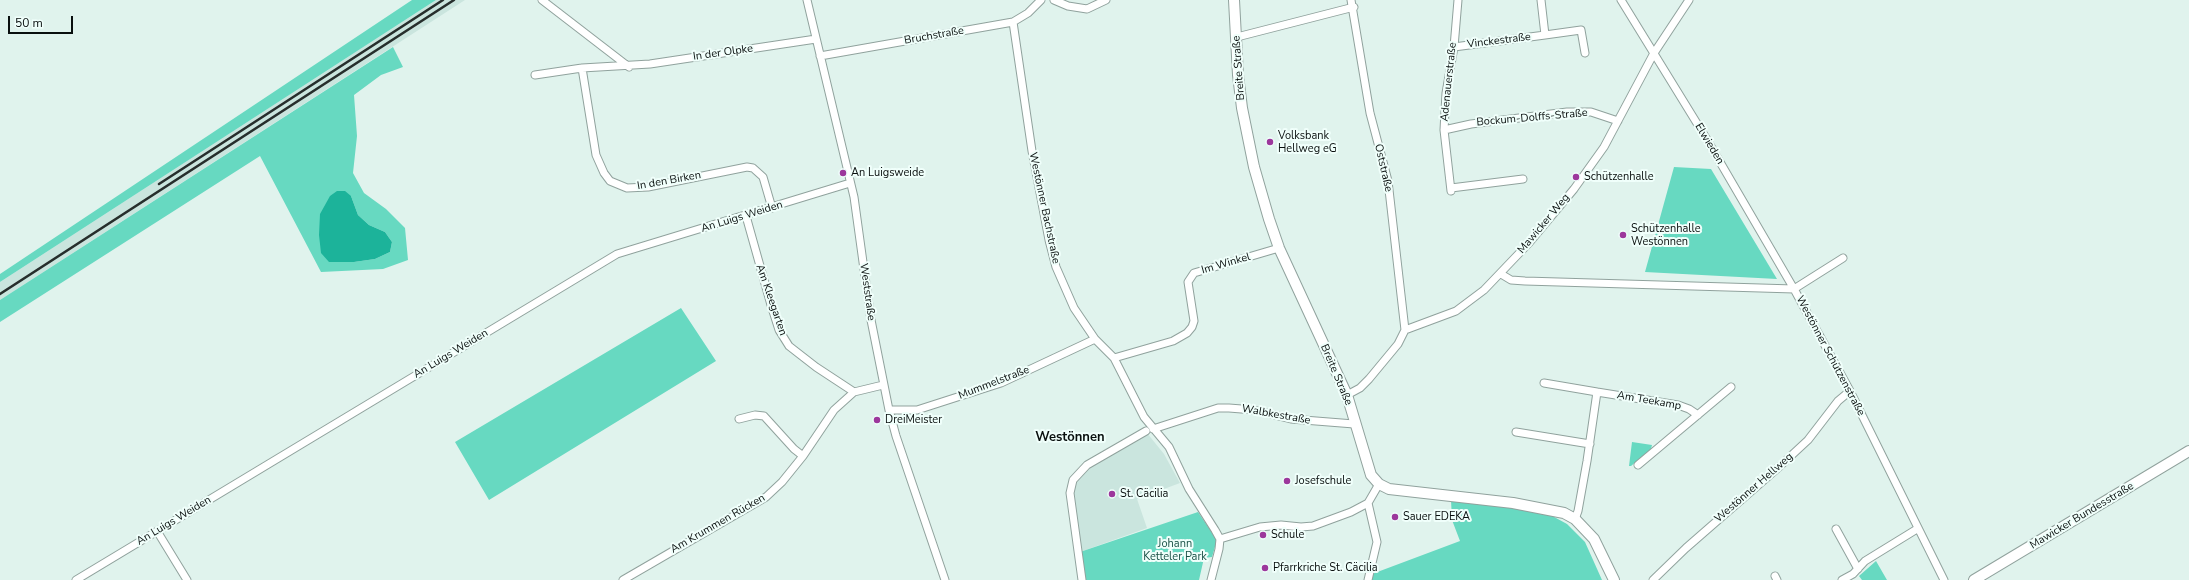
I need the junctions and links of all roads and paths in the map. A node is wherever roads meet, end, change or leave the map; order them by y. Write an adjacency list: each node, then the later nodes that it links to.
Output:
1 (542, 0): 20 (street)
2 (807, 0): 15 (street, Weststraße)
3 (1041, 0): 12 (street, Bruchstraße)
4 (1054, 0): 5 (street)
5 (1106, 0)
6 (1234, 0): 14 (street, Breite Straße)
7 (1458, 0): 16 (street, Adenauerstraße)
8 (1541, 0): 13 (street, Vinckestraße)
9 (1621, 0): 18 (street, Elwieden)
10 (1689, 0): 18 (street, Mawicker Weg)
11 (1353, 4): 14 (street, Oststraße); 33 (street, Oststraße)
12 (1013, 22): 19 (street, Bruchstraße); 34 (street, Westönner Bachstraße)
13 (1545, 35): 16 (street, Vinckestraße); 17 (street, Vinckestraße)
14 (1237, 37): 29 (street, Breite Straße)
15 (816, 39): 19 (street, Weststraße); 20 (street, In der Olpke)
16 (1454, 47): 24 (street, Adenauerstraße)
17 (1585, 53)
18 (1654, 53): 23 (street, Mawicker Weg); 32 (street, Elwieden)
19 (820, 56): 26 (street, Weststraße)
20 (629, 67): 21 (street, In der Olpke)
21 (582, 68): 22 (street, In der Olpke); 27 (street, In den Birken)
22 (534, 75)
23 (1618, 121): 24 (street, Bockum-Dolffs-Straße); 31 (street, Mawicker Weg)
24 (1444, 130): 25 (street, Adenauerstraße)
25 (1523, 179)
26 (850, 183): 27 (street, An Luigs Weiden); 37 (street, Weststraße)
27 (772, 208): 28 (street, An Luigs Weiden)
28 (746, 216): 40 (street, Am Kleegarten); 59 (street, An Luigs Weiden)
29 (1279, 248): 35 (street, Im Winkel); 42 (street, Breite Straße)
30 (1843, 258): 32 (street)
31 (1501, 274): 32 (street, Westönner Schützenstraße); 33 (street, Mawicker Weg)
32 (1794, 289): 39 (street, Westönner Schützenstraße)
33 (1406, 330): 42 (street)
34 (1095, 339): 35 (street, Westönner Bachstraße); 43 (street, Mummelstraße)
35 (1114, 358): 47 (street, Westönner Bachstraße)
36 (1544, 383): 41 (street, Am Teekamp)
37 (883, 385): 40 (street); 43 (street, Weststraße)
38 (1731, 387): 44 (street, Am Teekamp)
39 (1850, 391): 58 (street, Westönner Schützenstraße); 70 (street, Westönner Hellweg)
40 (854, 392): 52 (street, Am Krummen Rücken)
41 (1597, 392): 44 (street, Am Teekamp); 50 (street)
42 (1346, 395): 46 (street, Breite Straße)
43 (889, 410): 65 (street, Weststraße)
44 (1698, 415): 53 (street, Am Teekamp)
45 (739, 419): 52 (street)
46 (1354, 424): 47 (street, Walbkestraße); 54 (street, Breite Straße)
47 (1153, 429): 60 (street, Westönner Bachstraße)
48 (1146, 431): 66 (street)
49 (1516, 432): 50 (street)
50 (1590, 444): 56 (street)
51 (2189, 452): 73 (street, Mawicker Bundesstraße)
52 (803, 456): 64 (street, Am Krummen Rücken)
53 (1638, 465)
54 (1380, 484): 55 (street); 56 (street)
55 (1368, 503): 60 (street); 68 (street)
56 (1575, 519): 69 (street)
57 (1836, 529): 61 (street)
58 (1918, 530): 61 (street); 72 (street, Westönner Schützenstraße)
59 (157, 531): 62 (street, An Luigs Weiden); 63 (street)
60 (1220, 539): 67 (street)
61 (1858, 568): 71 (street)
62 (76, 580)
63 (187, 580)
64 (623, 580)
65 (945, 580)
66 (1082, 580)
67 (1211, 580)
68 (1368, 580)
69 (1614, 580)
70 (1653, 580)
71 (1842, 580)
72 (1944, 580)
73 (1974, 580)

